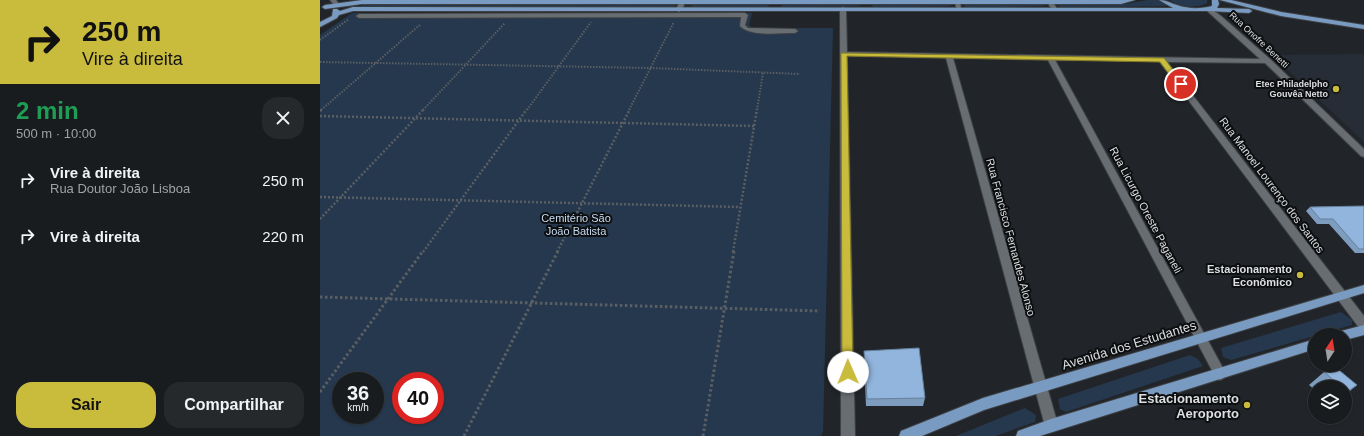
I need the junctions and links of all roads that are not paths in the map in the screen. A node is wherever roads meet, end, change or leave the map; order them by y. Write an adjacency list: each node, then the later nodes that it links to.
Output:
1 (1132, 0): 9 (main road)
2 (1162, 0): 19 (main road)
3 (1215, 0): 18 (main road)
4 (1223, 0): 22 (main road)
5 (362, 1): 6 (main road); 10 (main road); 13 (main road)
6 (682, 1): 7 (main road); 20 (street)
7 (773, 1): 11 (main road); 14 (street)
8 (957, 1): 9 (main road); 11 (main road); 16 (street)
9 (1049, 1): 17 (street)
10 (335, 2): 12 (main road)
11 (864, 3): 15 (main road); 16 (main road)
12 (322, 7): 21 (main road)
13 (353, 9): 20 (main road); 21 (main road)
14 (772, 9): 15 (main road); 20 (main road)
15 (843, 9): 27 (street)
16 (959, 9): 17 (main road)
17 (1054, 9): 19 (main road)
18 (1208, 9): 19 (main road); 22 (main road); 31 (street, Rua Onofre Benetti)
19 (1190, 10)
20 (678, 13): 23 (street); 26 (street)
21 (337, 14): 24 (main road)
22 (1281, 14): 25 (main road)
23 (359, 16)
24 (320, 25)
25 (1364, 27)
26 (795, 31)
27 (844, 54): 28 (street); 43 (street)
28 (949, 56): 29 (street); 41 (street, Rua Francisco Fernandes Alonso)
29 (1051, 59): 30 (street); 38 (street, Rua Licurgo Oreste Paganeli)
30 (1162, 60): 31 (street); 34 (street, Rua Manoel Lourenço dos Santos)
31 (1267, 61): 32 (street, Rua Onofre Benetti)
32 (1364, 154)
33 (1364, 289): 34 (main road, Avenida dos Estudantes)
34 (1342, 296): 35 (street, Rua Manoel Lourenço dos Santos); 38 (main road, Avenida dos Estudantes)
35 (1364, 325)
36 (1364, 330): 37 (main road)
37 (1352, 333)
38 (1202, 339): 40 (street, Rua Licurgo Oreste Paganeli); 41 (main road, Avenida dos Estudantes)
39 (1308, 346): 40 (main road)
40 (1220, 374): 42 (main road)
41 (1040, 388): 42 (street, Rua Francisco Fernandes Alonso); 44 (main road, Avenida dos Estudantes)
42 (1050, 425): 45 (main road)
43 (848, 436)
44 (906, 436)
45 (1023, 436)

